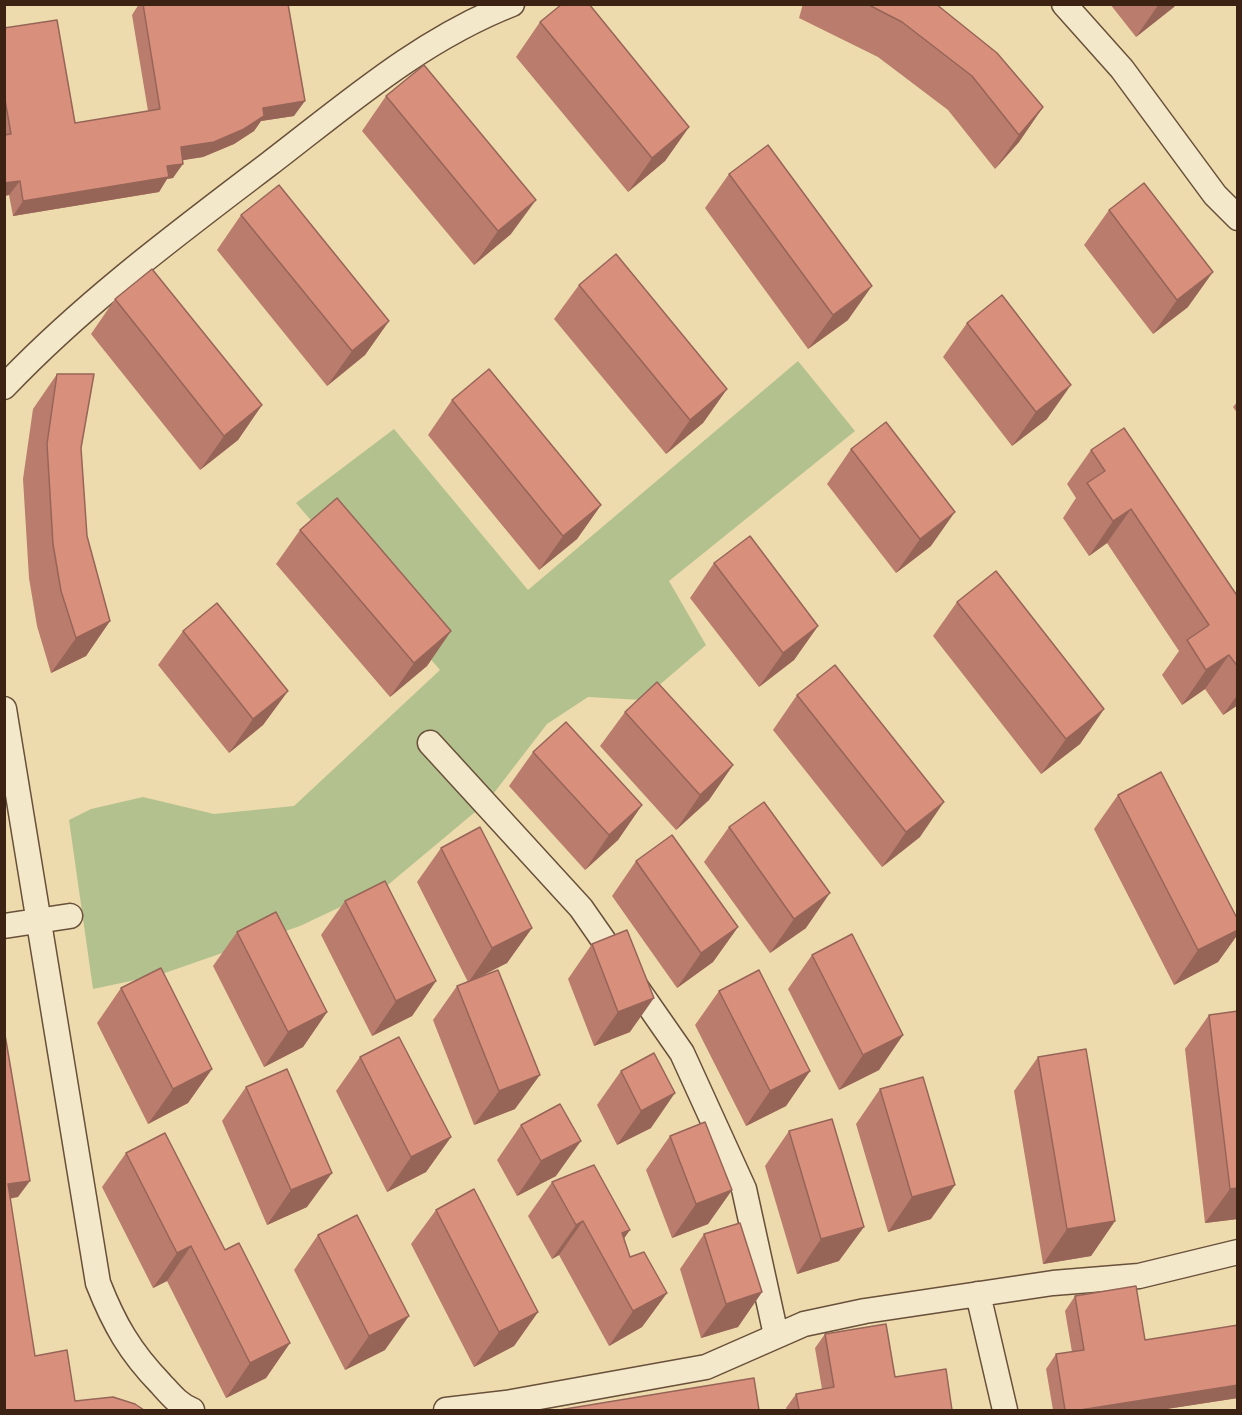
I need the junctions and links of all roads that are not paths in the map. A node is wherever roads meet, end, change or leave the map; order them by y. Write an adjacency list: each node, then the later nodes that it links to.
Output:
1 (512, 4): 4 (street)
2 (1064, 4): 3 (street)
3 (1238, 218)
4 (4, 387)
5 (4, 709): 8 (street)
6 (430, 743): 12 (street)
7 (70, 916): 8 (street)
8 (38, 920): 9 (street); 13 (street)
9 (4, 926)
10 (1238, 1252): 11 (street)
11 (978, 1294): 12 (street); 15 (street)
12 (776, 1335): 14 (street)
13 (192, 1410)
14 (446, 1410)
15 (1005, 1410)

